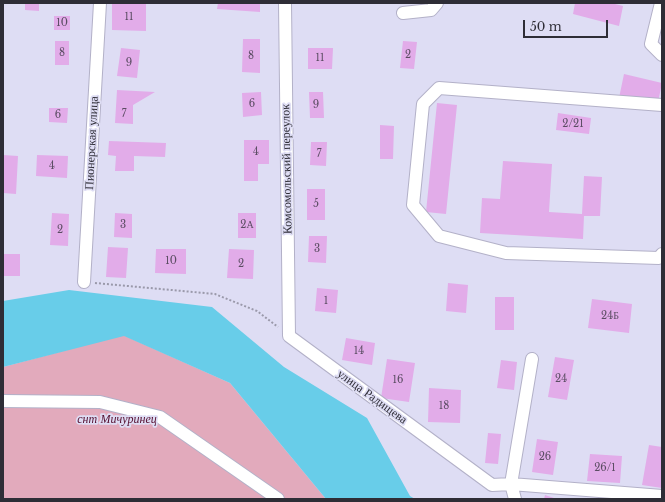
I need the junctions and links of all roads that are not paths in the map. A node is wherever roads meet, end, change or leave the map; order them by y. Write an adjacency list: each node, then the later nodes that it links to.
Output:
1 (100, 3): 9 (street, Пионерская улица)
2 (285, 3): 10 (street, Комсомольский переулок)
3 (437, 3): 5 (street)
4 (660, 3): 6 (street)
5 (403, 13)
6 (662, 55)
7 (662, 105): 8 (street)
8 (662, 254)
9 (84, 282)
10 (289, 336): 13 (street, улица Радищева)
11 (532, 359): 13 (street)
12 (3, 401): 15 (street)
13 (511, 484): 14 (street, улица Радищева); 16 (street)
14 (662, 496)
15 (278, 499)
16 (515, 499)

